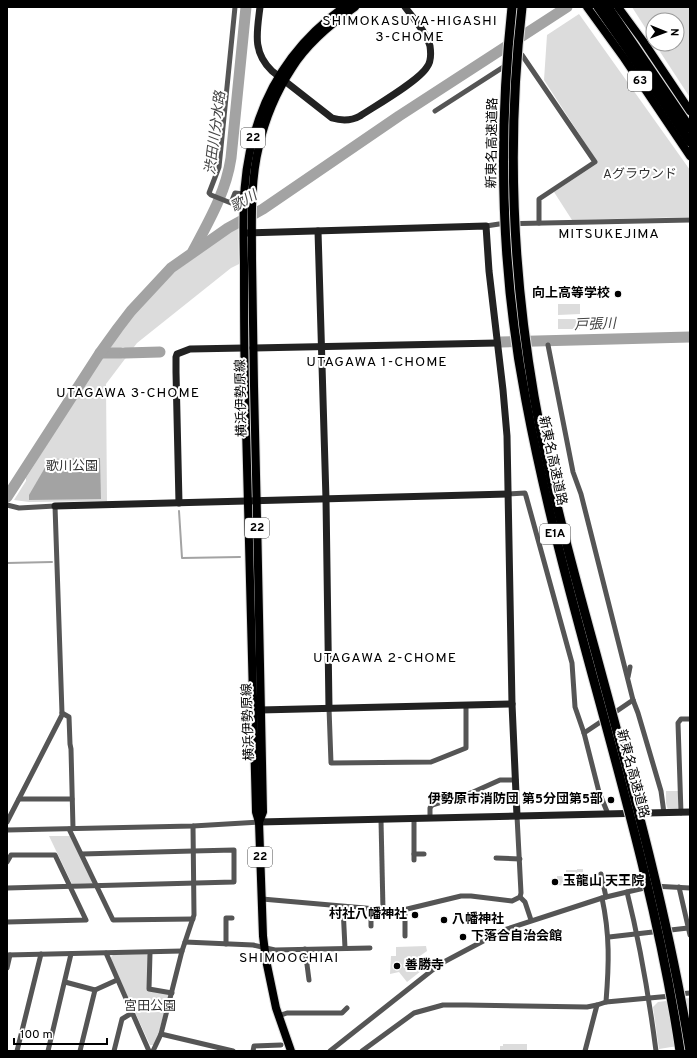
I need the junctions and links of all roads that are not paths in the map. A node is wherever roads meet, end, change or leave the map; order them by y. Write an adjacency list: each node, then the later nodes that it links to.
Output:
1 (235, 7): 18 (street)
2 (260, 7): 12 (street)
3 (344, 7): 12 (main road, 横浜伊勢原線 / 22)
4 (355, 7): 12 (main road, 横浜伊勢原線 / 22)
5 (406, 7): 12 (street)
6 (512, 7): 135 (highway, 新東名高速道路 / E1A, bridge)
7 (522, 7): 136 (highway, 新東名高速道路 / E1A, bridge)
8 (587, 7): 17 (main road, 63)
9 (598, 7): 16 (highway)
10 (608, 7): 15 (highway)
11 (618, 7): 14 (main road, 63)
12 (282, 78): 18 (main road, 横浜伊勢原線 / 22); 24 (main road, 横浜伊勢原線 / 22)
13 (435, 111): 20 (street)
14 (690, 111)
15 (690, 128)
16 (690, 142)
17 (690, 156)
18 (244, 194): 22 (main road, 横浜伊勢原線 / 22)
19 (690, 221): 20 (street)
20 (539, 224): 21 (street)
21 (486, 226): 23 (street); 25 (street)
22 (243, 231): 24 (street); 28 (main road, 横浜伊勢原線 / 22)
23 (318, 231): 24 (street); 27 (street)
24 (252, 233): 29 (main road, 横浜伊勢原線 / 22)
25 (497, 343): 27 (street); 30 (street)
26 (548, 345): 38 (street)
27 (322, 346): 29 (street); 31 (street)
28 (244, 348): 32 (main road, 横浜伊勢原線 / 22); 34 (street)
29 (253, 348): 33 (main road, 横浜伊勢原線 / 22)
30 (508, 494): 31 (street); 40 (street); 46 (street)
31 (326, 499): 33 (street); 42 (street)
32 (248, 501): 33 (street); 34 (street); 59 (main road, 横浜伊勢原線 / 22)
33 (257, 501): 43 (main road, 横浜伊勢原線 / 22)
34 (179, 503): 36 (street)
35 (7, 505): 36 (street)
36 (55, 506): 44 (street)
37 (630, 666): 38 (street)
38 (627, 678): 39 (street)
39 (633, 700): 46 (street); 51 (street)
40 (512, 704): 41 (street); 47 (street)
41 (466, 705): 42 (street); 42 (street)
42 (329, 708): 43 (street)
43 (260, 710): 59 (main road, 横浜伊勢原線 / 22)
44 (62, 713): 48 (street); 49 (street)
45 (690, 719): 52 (street)
46 (584, 733): 53 (street)
47 (516, 780): 54 (street); 55 (street)
48 (18, 799): 49 (street); 58 (street)
49 (72, 799): 61 (street)
50 (690, 812): 52 (street)
51 (664, 813): 52 (street); 53 (street)
52 (681, 813)
53 (608, 814): 54 (street)
54 (518, 816): 55 (street); 67 (street)
55 (430, 818): 56 (street)
56 (414, 819): 57 (street); 65 (street)
57 (381, 820): 59 (street); 82 (street)
58 (7, 822)
59 (259, 822): 60 (street); 79 (main road, 横浜伊勢原線 / 22)
60 (193, 826): 61 (street); 63 (street)
61 (71, 828): 62 (street); 64 (street)
62 (7, 830)
63 (193, 850): 64 (street); 70 (street); 70 (street)
64 (82, 854): 71 (street)
65 (424, 854)
66 (496, 858): 67 (street)
67 (520, 859): 77 (street)
68 (7, 862): 72 (street)
69 (603, 877): 78 (street)
70 (193, 884): 71 (street); 85 (street)
71 (97, 885): 72 (street); 85 (street)
72 (71, 886): 74 (street); 87 (street)
73 (679, 887): 75 (street); 76 (street); 89 (street)
74 (7, 888)
75 (690, 888)
76 (627, 892): 78 (street); 90 (street)
77 (520, 897): 83 (street); 86 (street)
78 (604, 897): 86 (street); 93 (street)
79 (262, 898): 80 (street); 96 (main road, 横浜伊勢原線 / 22)
80 (343, 906): 81 (street); 97 (street)
81 (371, 909): 82 (street); 88 (street)
82 (383, 910): 83 (street)
83 (405, 910): 92 (street)
84 (226, 918): 95 (street)
85 (193, 919): 94 (street)
86 (531, 920): 131 (street)
87 (7, 922)
88 (371, 926)
89 (688, 928): 90 (street); 91 (street)
90 (638, 934): 93 (street); 113 (street)
91 (690, 935)
92 (405, 936)
93 (608, 937): 114 (street)
94 (185, 942): 95 (street); 100 (street)
95 (226, 944): 96 (street)
96 (265, 947): 99 (street); 118 (main road, 横浜伊勢原線 / 22)
97 (344, 948): 98 (street); 99 (street)
98 (370, 948)
99 (305, 949): 108 (street)
100 (182, 951): 102 (street); 111 (street)
101 (106, 953): 102 (street); 104 (street); 107 (street)
102 (150, 953): 111 (street)
103 (41, 954): 104 (street); 105 (street); 122 (street)
104 (72, 954): 109 (street)
105 (9, 955): 106 (street)
106 (7, 968)
107 (117, 980): 110 (street); 117 (street)
108 (309, 980)
109 (65, 982): 110 (street); 123 (street)
110 (95, 990): 124 (street)
111 (172, 993): 119 (street)
112 (690, 993): 113 (street)
113 (649, 998): 114 (street); 134 (street)
114 (606, 1002): 115 (street)
115 (597, 1005): 132 (street); 133 (street)
116 (347, 1008): 118 (street)
117 (132, 1012): 125 (street); 126 (street)
118 (278, 1016): 130 (main road, 横浜伊勢原線 / 22)
119 (161, 1034): 121 (street); 127 (street)
120 (281, 1045): 129 (street)
121 (207, 1048): 128 (street)
122 (17, 1051)
123 (48, 1051)
124 (80, 1051)
125 (114, 1051)
126 (149, 1051)
127 (153, 1051)
128 (233, 1051)
129 (253, 1051)
130 (290, 1051)
131 (330, 1051)
132 (362, 1051)
133 (586, 1051)
134 (656, 1051)
135 (679, 1051)
136 (690, 1051)

